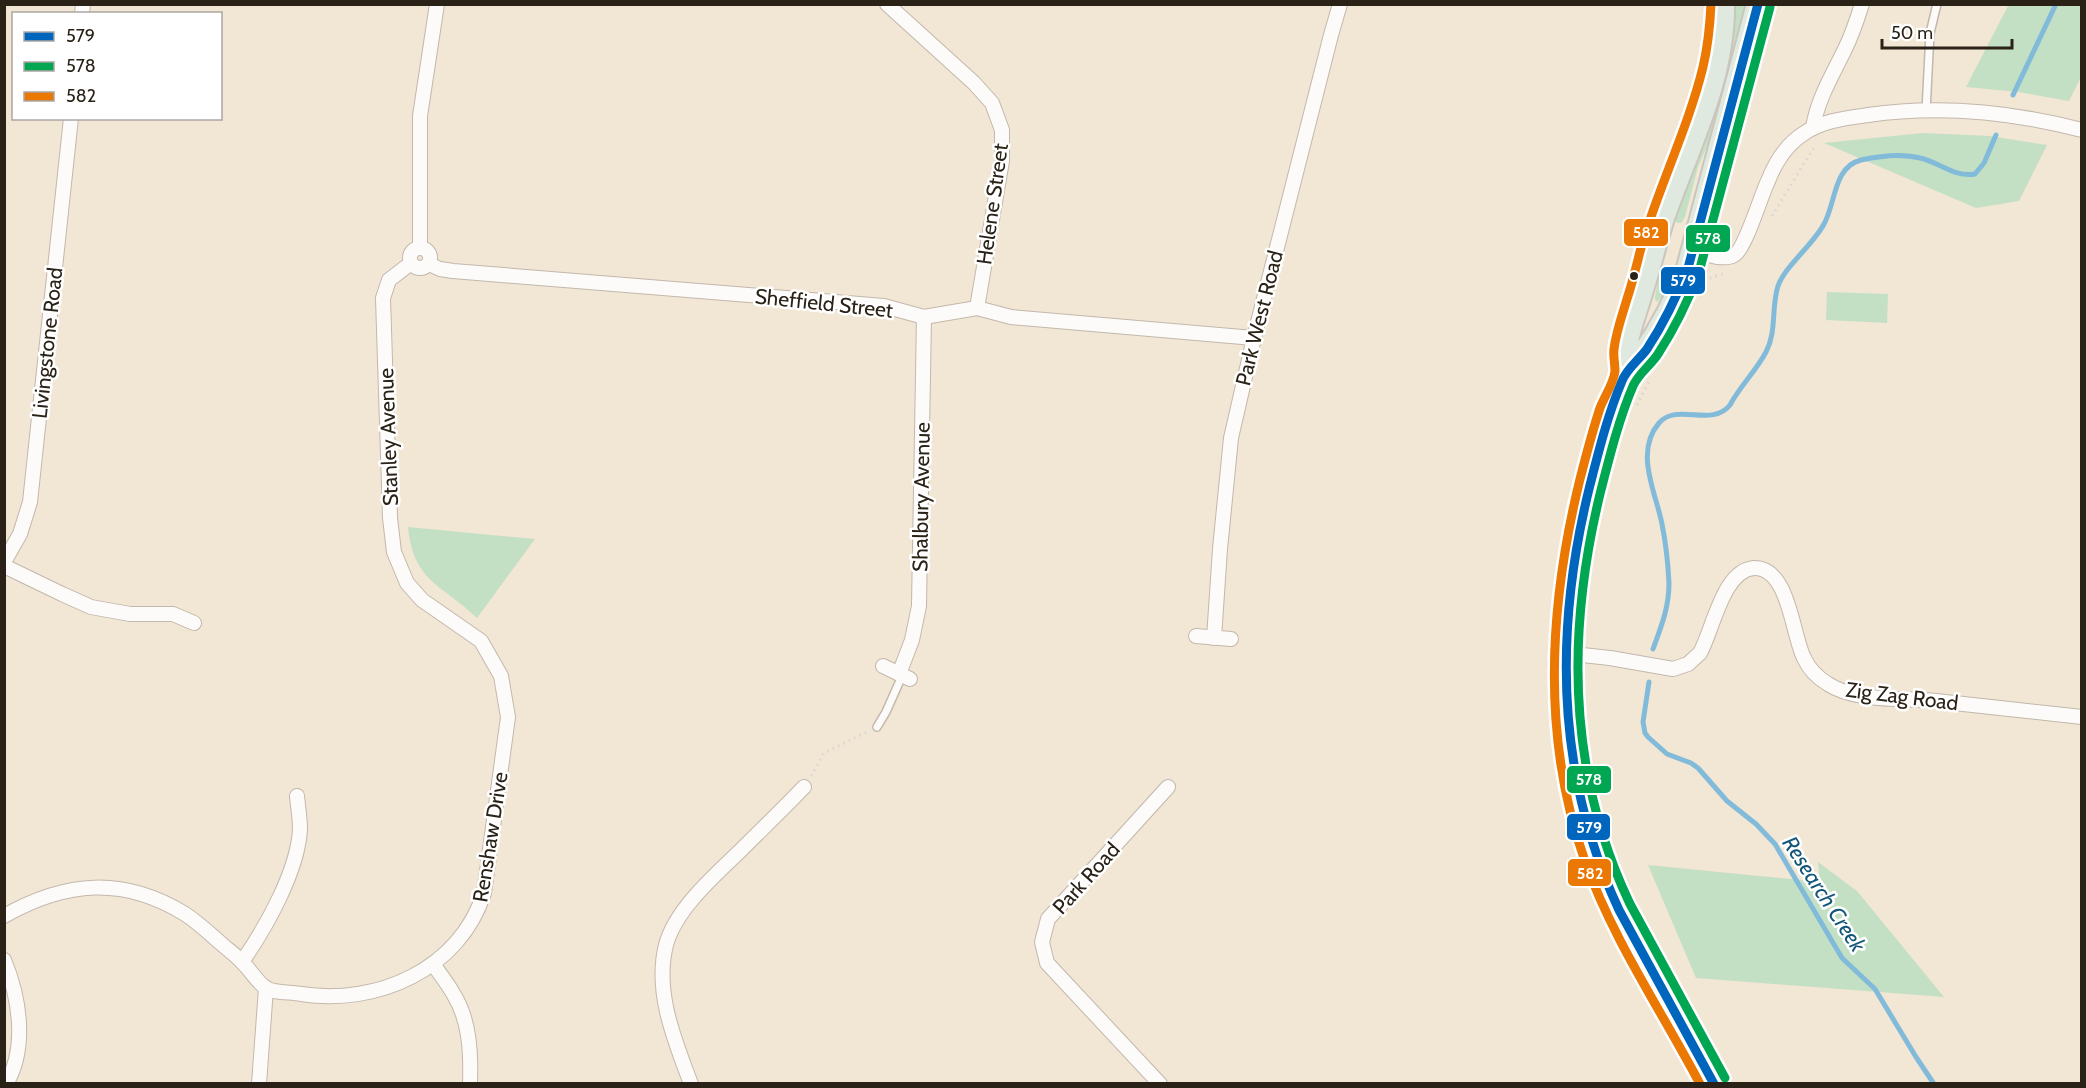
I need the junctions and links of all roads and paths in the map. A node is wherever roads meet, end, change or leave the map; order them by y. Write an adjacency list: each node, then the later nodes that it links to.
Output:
1 (437, 4): 13 (street)
2 (887, 4): 17 (street, Helene Street)
3 (1340, 4): 19 (street, Park West Road)
4 (1723, 4): 12 (main road)
5 (1758, 4): 14 (main road)
6 (1862, 4): 10 (street)
7 (1937, 4): 8 (lane)
8 (1926, 111): 10 (street); 11 (street)
9 (71, 120): 23 (street, Livingstone Road)
10 (1813, 128): 14 (street)
11 (2082, 130)
12 (1655, 242): 14 (main road); 20 (main road)
13 (420, 248): 15 (street); 16 (street)
14 (1694, 251): 20 (main road)
15 (411, 263): 16 (street); 24 (street, Stanley Avenue)
16 (429, 264): 18 (street, Sheffield Street)
17 (977, 308): 18 (street, Sheffield Street); 19 (street, Sheffield Street)
18 (924, 317): 31 (street, Shalbury Avenue)
19 (1254, 338): 27 (street, Park West Road)
20 (1627, 372): 29 (main road)
21 (1653, 373): 22 (path)
22 (1632, 414)
23 (4, 564): 25 (street)
24 (434, 608): 40 (street, Renshaw Drive)
25 (194, 623)
26 (1196, 636): 27 (street)
27 (1214, 638): 28 (street)
28 (1231, 639)
29 (1564, 653): 32 (street, Zig Zag Road); 47 (main road)
30 (883, 666): 31 (street)
31 (904, 676): 33 (lane, Shalbury Avenue)
32 (2082, 717)
33 (877, 727): 34 (path)
34 (804, 787): 45 (street)
35 (1168, 787): 46 (street, Park Road)
36 (297, 796): 39 (street)
37 (4, 915): 39 (street)
38 (4, 960): 42 (street)
39 (242, 962): 41 (street)
40 (433, 964): 41 (street, Renshaw Drive); 44 (street)
41 (266, 988): 43 (street)
42 (6, 1083)
43 (258, 1083)
44 (470, 1083)
45 (691, 1083)
46 (1160, 1083)
47 (1714, 1083)

